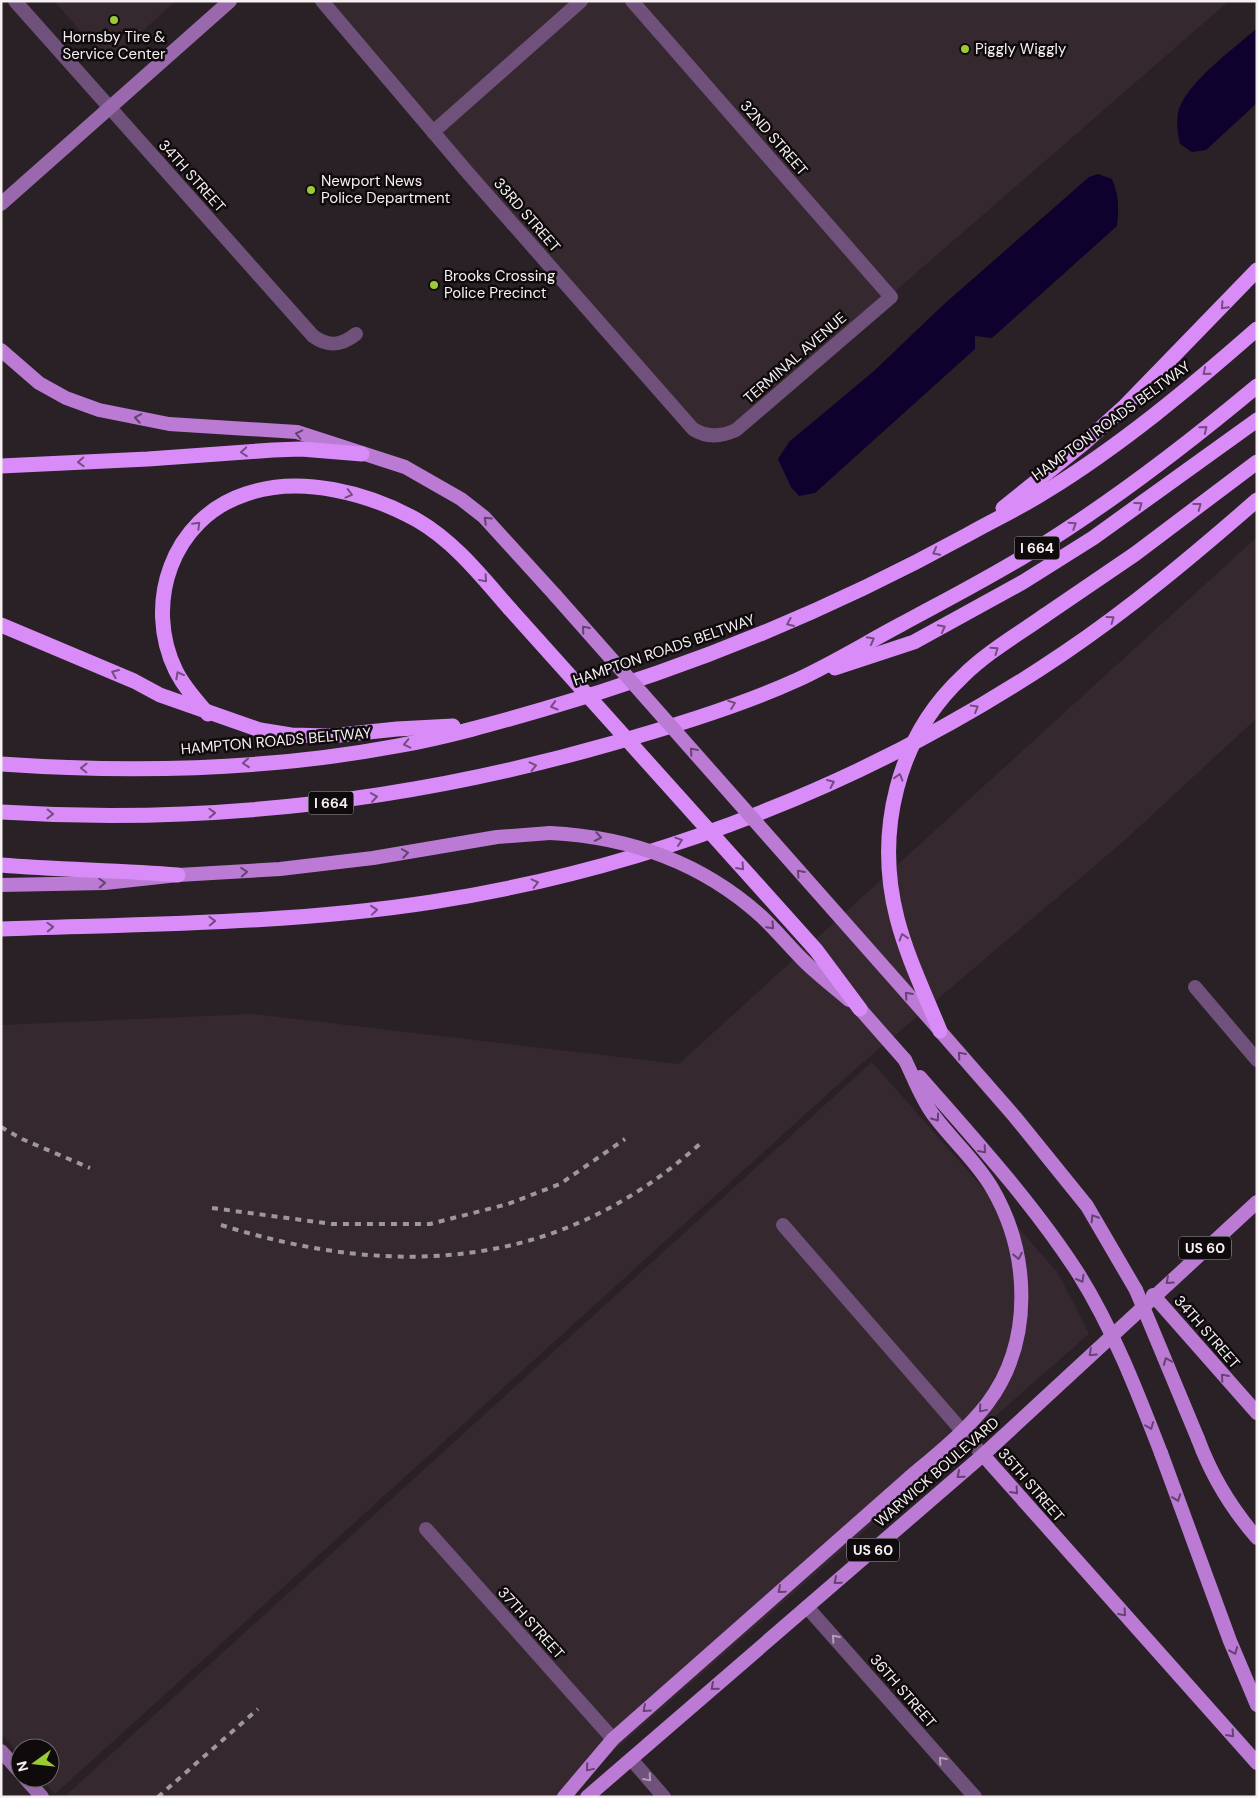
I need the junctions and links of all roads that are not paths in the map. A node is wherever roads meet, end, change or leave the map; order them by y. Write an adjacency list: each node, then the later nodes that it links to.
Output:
1 (15, 1): 6 (street, 34TH STREET)
2 (230, 1): 6 (main road)
3 (322, 1): 7 (street, 33RD STREET)
4 (581, 1): 7 (street)
5 (632, 1): 10 (street, 32ND STREET)
6 (109, 108): 8 (main road); 12 (street, 34TH STREET)
7 (433, 132): 16 (street, 33RD STREET)
8 (1, 204)
9 (1257, 270): 21 (highway, one-way to 21)
10 (891, 297): 16 (street, TERMINAL AVENUE)
11 (1257, 329): 21 (highway, HAMPTON ROADS BELTWAY, one-way to 21)
12 (356, 334)
13 (1, 350): 17 (main road, one-way to 13)
14 (1257, 386): 23 (highway, I 664, one-way to 14)
15 (1257, 420): 23 (highway, one-way to 15)
16 (716, 436)
17 (362, 454): 19 (highway, one-way to 19); 34 (main road, one-way to 17, bridge)
18 (1257, 462): 34 (highway, one-way to 18, bridge)
19 (1, 466)
20 (1257, 500): 31 (highway, one-way to 20)
21 (979, 528): 25 (highway, HAMPTON ROADS BELTWAY, one-way to 25)
22 (1, 625): 24 (highway, one-way to 22)
23 (798, 680): 27 (highway, I 664, one-way to 23)
24 (208, 714): 25 (highway); 33 (highway, one-way to 33, bridge)
25 (489, 724): 26 (highway, HAMPTON ROADS BELTWAY, one-way to 26)
26 (1, 764)
27 (1, 812)
28 (1, 865): 29 (highway)
29 (178, 875): 30 (main road, one-way to 29); 33 (main road, one-way to 33, bridge)
30 (1, 885)
31 (1, 929)
32 (1195, 987): 36 (street)
33 (860, 1009): 35 (main road)
34 (940, 1031): 43 (main road, one-way to 34, bridge)
35 (905, 1060): 45 (main road, one-way to 45, bridge); 46 (main road, one-way to 46, bridge)
36 (1257, 1060)
37 (1257, 1202): 39 (main road, WARWICK BOULEVARD / US 60, one-way to 39)
38 (783, 1225): 41 (street, 35TH STREET)
39 (1153, 1295): 40 (main road, 34TH STREET, one-way to 39); 41 (main road, WARWICK BOULEVARD / US 60, one-way to 41)
40 (1257, 1413)
41 (982, 1455): 44 (main road, WARWICK BOULEVARD / US 60, one-way to 44); 50 (main road, 35TH STREET, one-way to 50)
42 (426, 1529): 46 (street, 37TH STREET)
43 (1257, 1538)
44 (807, 1607): 48 (main road, WARWICK BOULEVARD / US 60, one-way to 48); 54 (street, 36TH STREET, one-way to 44)
45 (1257, 1705)
46 (613, 1739): 51 (main road, one-way to 51)
47 (1, 1751): 49 (main road)
48 (631, 1759): 52 (main road, WARWICK BOULEVARD / US 60); 53 (street, one-way to 53)
49 (10, 1761)
50 (1257, 1763)
51 (564, 1797)
52 (587, 1797)
53 (664, 1797)
54 (975, 1797)

